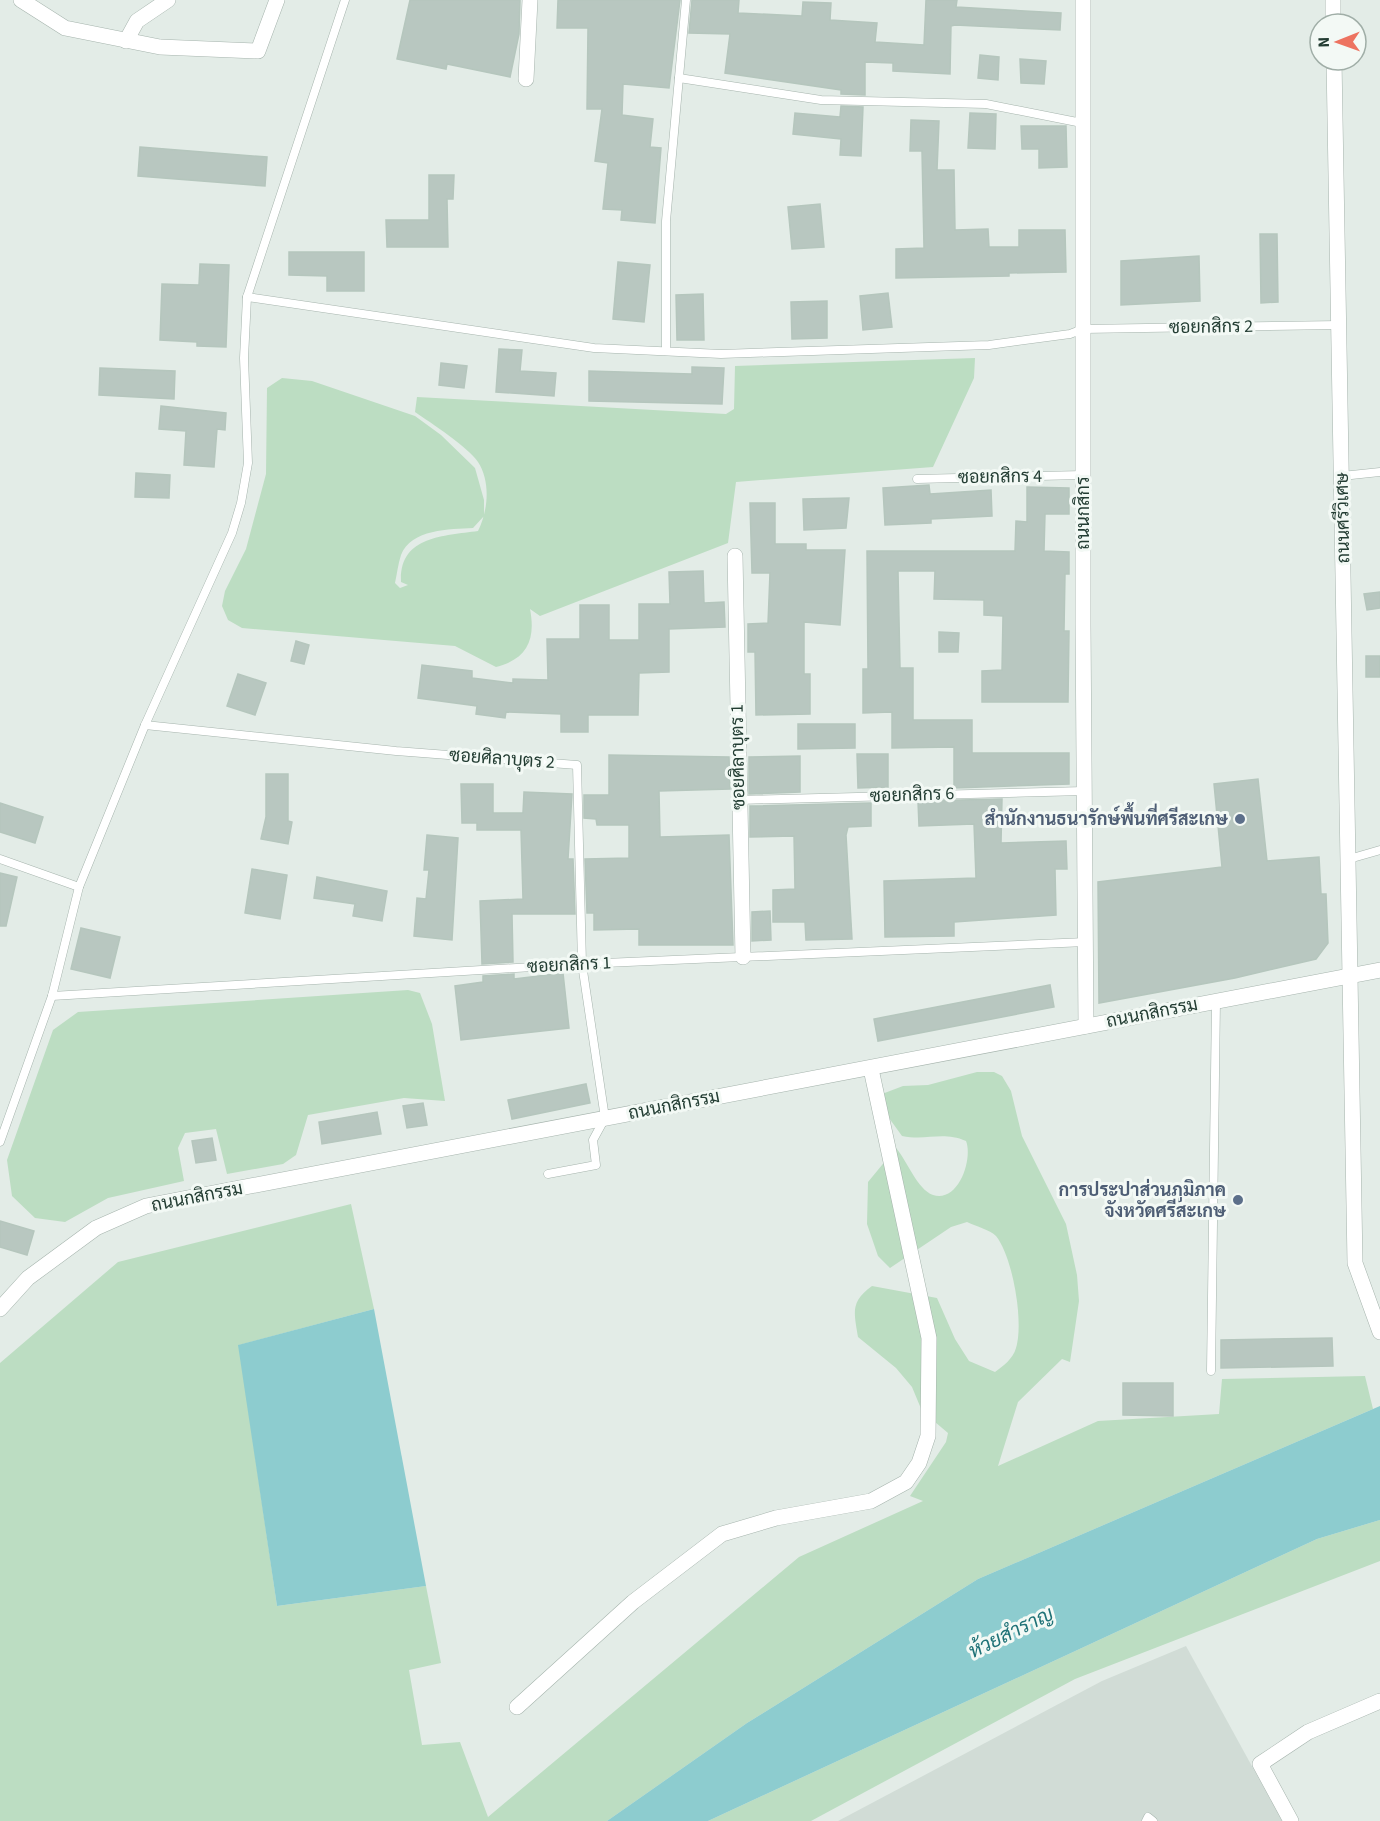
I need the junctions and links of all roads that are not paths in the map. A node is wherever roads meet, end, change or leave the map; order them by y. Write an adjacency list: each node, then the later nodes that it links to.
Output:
1 (21, 0): 8 (street)
2 (168, 0): 8 (street)
3 (277, 0): 8 (street)
4 (345, 0): 13 (lane)
5 (530, 0): 11 (street)
6 (686, 0): 10 (lane)
7 (1083, 0): 12 (street, ถนนกสิกร)
8 (126, 41)
9 (1334, 72): 14 (street, ถนนศรีวิเศษ)
10 (679, 78): 12 (lane); 16 (lane)
11 (526, 79)
12 (1082, 123): 15 (street, ถนนกสิกร)
13 (247, 297): 16 (lane, ซอยกสิกร 2); 22 (lane)
14 (1339, 325): 15 (lane, ซอยกสิกร 2); 19 (street, ถนนศรีวิเศษ)
15 (1083, 329): 16 (lane, ซอยกสิกร 2); 18 (street, ถนนกสิกร)
16 (666, 351)
17 (1380, 472): 19 (lane)
18 (1083, 475): 20 (lane, ซอยกสิกร 4); 23 (street, ถนนกสิกร)
19 (1342, 476): 27 (street, ถนนศรีวิเศษ)
20 (917, 479)
21 (735, 556): 24 (street, ซอยศิลาบุตร 1)
22 (144, 725): 28 (lane); 31 (lane, ซอยศิลาบุตร 2)
23 (1084, 791): 24 (lane, ซอยกสิกร 6); 29 (street, ถนนกสิกร)
24 (739, 800): 30 (street, ซอยศิลาบุตร 1)
25 (1380, 850): 27 (lane)
26 (0, 859): 28 (lane)
27 (1349, 859): 33 (street, ถนนศรีวิเศษ)
28 (79, 887): 34 (lane)
29 (1086, 942): 30 (lane, ซอยกสิกร 1); 36 (street, ถนนกสิกร)
30 (743, 957): 31 (lane, ซอยกสิกร 1)
31 (582, 964): 34 (lane, ซอยกสิกร 1); 38 (lane, ซอยศิลาบุตร 2)
32 (1380, 970): 33 (street, ถนนกสิกรรม)
33 (1351, 976): 35 (street, ถนนกสิกรรม); 42 (street, ถนนศรีวิเศษ)
34 (52, 996): 39 (lane)
35 (1216, 1001): 36 (street, ถนนกสิกรรม); 43 (lane)
36 (1086, 1026): 37 (street, ถนนกสิกรรม)
37 (871, 1069): 38 (street, ถนนกสิกรรม); 45 (street)
38 (605, 1118): 40 (lane); 41 (street, ถนนกสิกรรม)
39 (0, 1142)
40 (548, 1174)
41 (0, 1309)
42 (1380, 1332)
43 (1211, 1371)
44 (1380, 1701): 48 (street)
45 (517, 1707)
46 (1146, 1821): 47 (lane)
47 (1153, 1821)
48 (1291, 1821)

